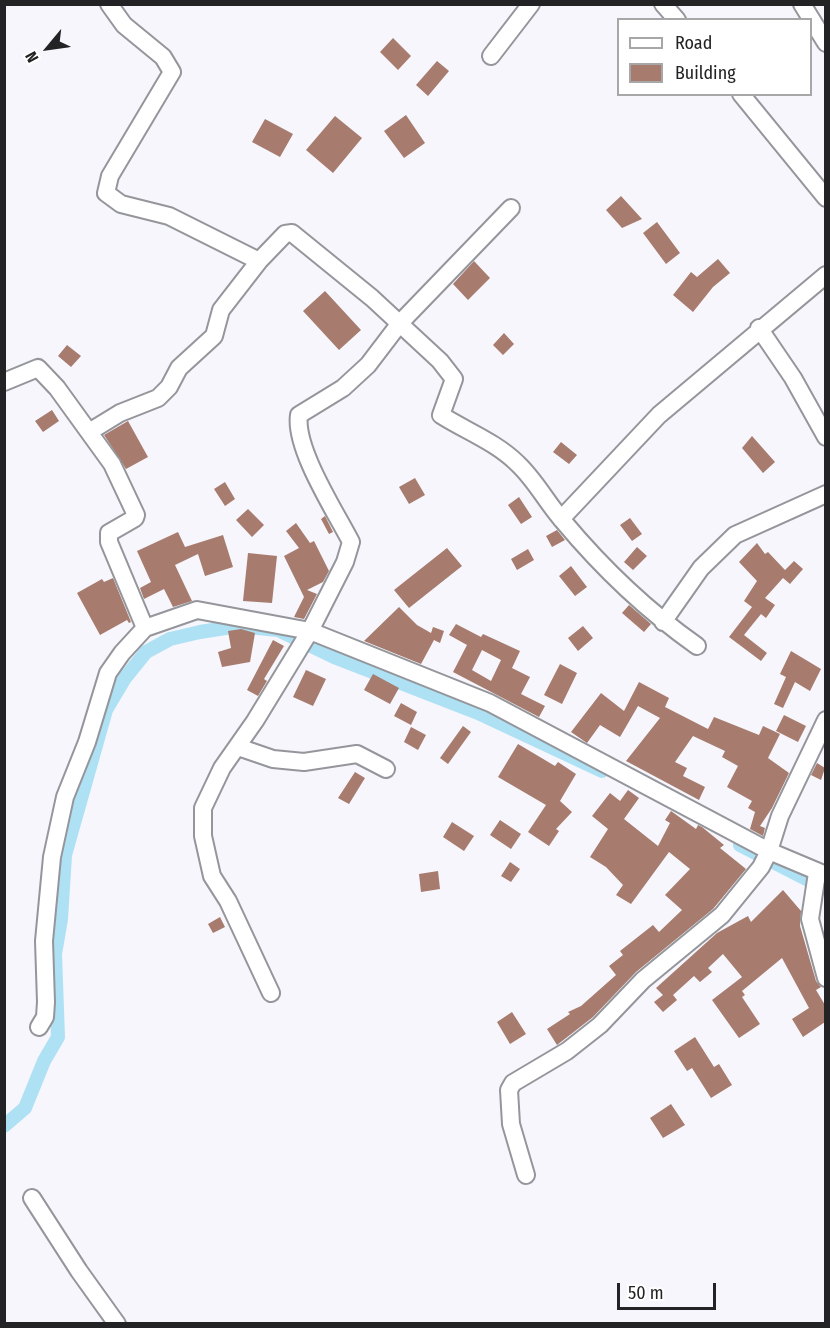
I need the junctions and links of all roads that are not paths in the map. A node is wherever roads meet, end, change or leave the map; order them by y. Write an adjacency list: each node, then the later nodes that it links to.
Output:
1 (109, 4): 13 (street)
2 (531, 4): 9 (street)
3 (663, 4): 5 (street)
4 (802, 4): 6 (street)
5 (675, 18)
6 (810, 18)
7 (812, 21): 8 (street)
8 (825, 43)
9 (491, 56)
10 (743, 96): 11 (street)
11 (825, 198)
12 (511, 208): 15 (street)
13 (259, 261): 15 (street); 18 (street)
14 (825, 275): 16 (street)
15 (400, 323): 21 (street); 24 (street)
16 (759, 328): 19 (street); 21 (street)
17 (4, 382): 18 (street)
18 (88, 432): 23 (street)
19 (825, 437)
20 (825, 494): 22 (street)
21 (561, 519): 22 (street)
22 (663, 622): 25 (street)
23 (145, 628): 24 (street); 33 (street)
24 (307, 633): 27 (street); 29 (street)
25 (697, 646)
26 (825, 720): 29 (street)
27 (238, 747): 28 (street); 32 (street)
28 (386, 769)
29 (765, 858): 30 (street); 34 (street)
30 (817, 880): 31 (street)
31 (825, 978)
32 (271, 993)
33 (39, 1028)
34 (526, 1175)
35 (32, 1198): 36 (street)
36 (117, 1323)

